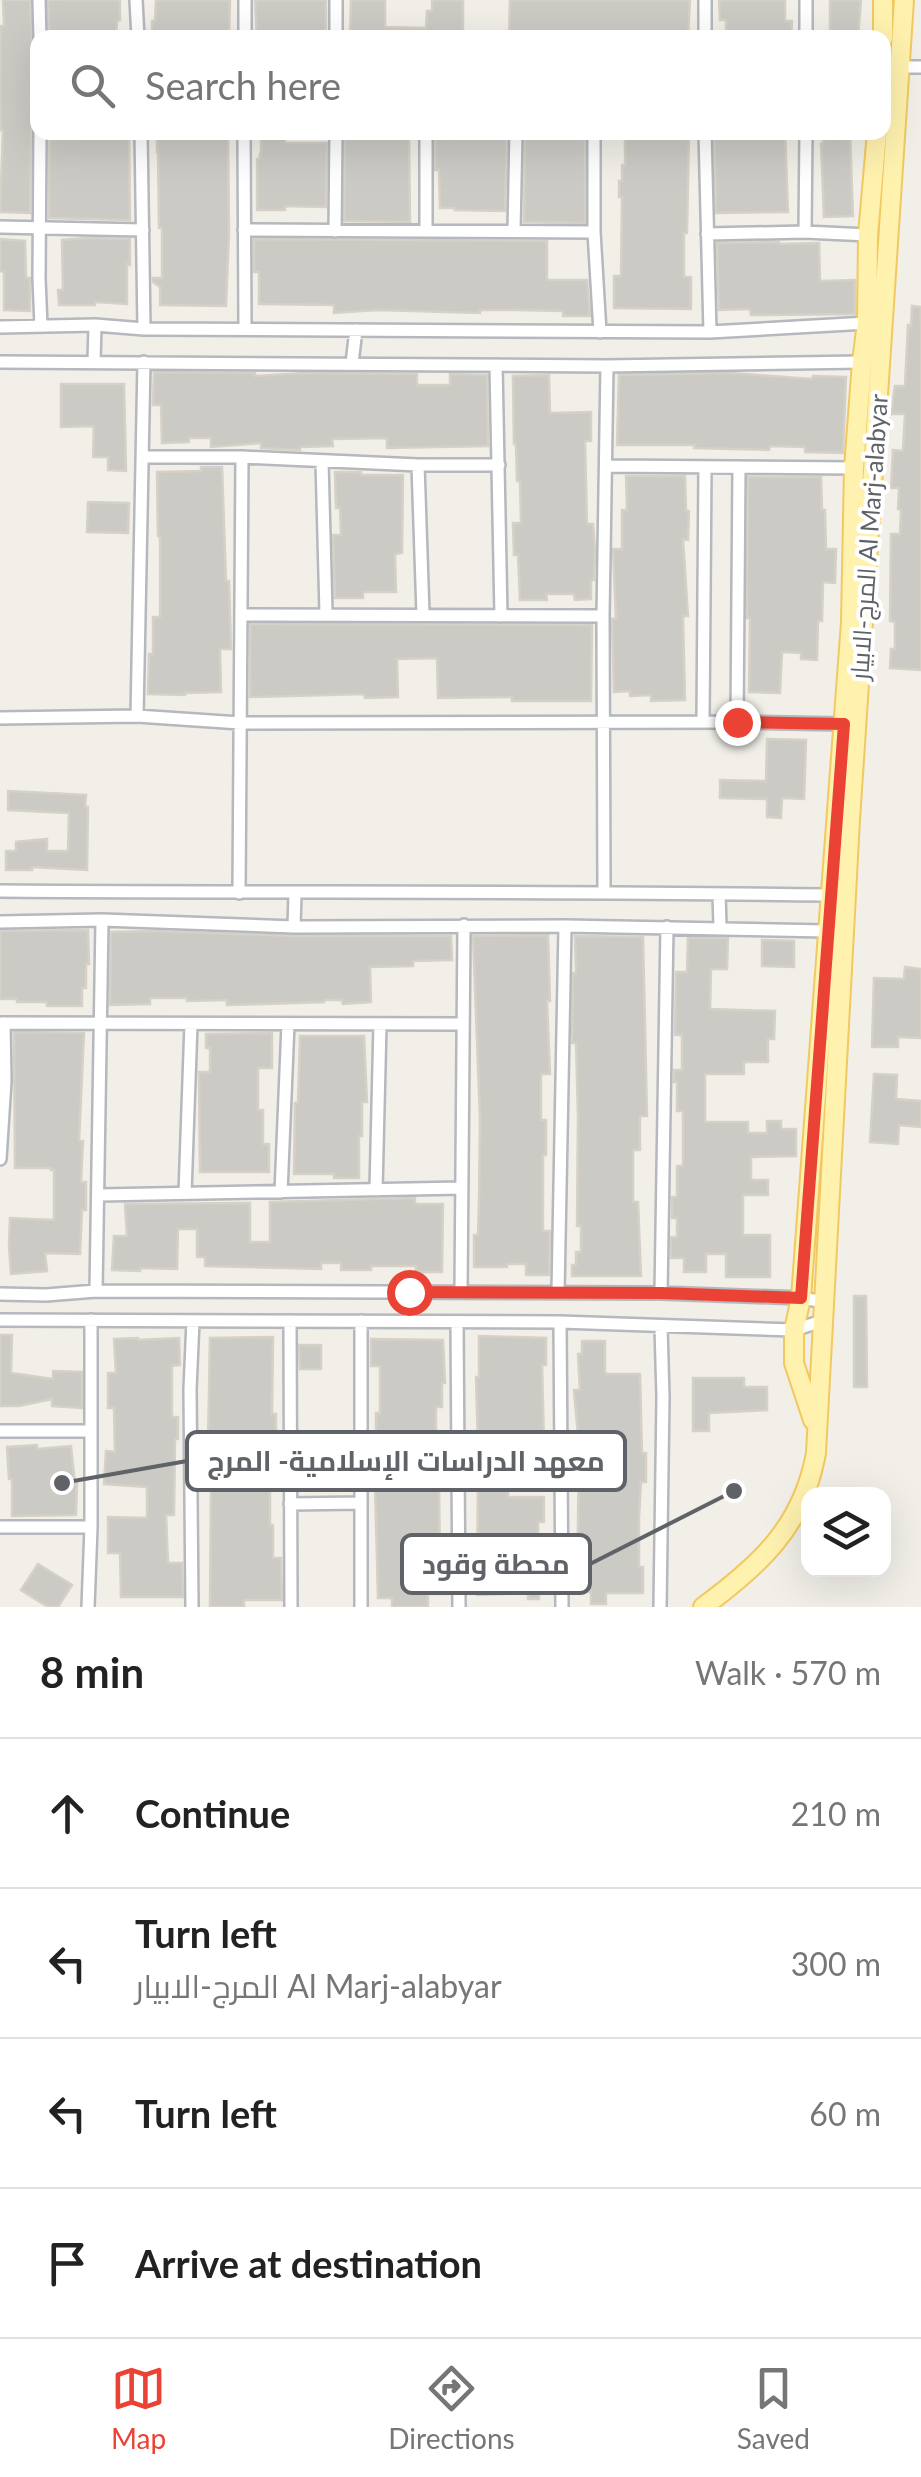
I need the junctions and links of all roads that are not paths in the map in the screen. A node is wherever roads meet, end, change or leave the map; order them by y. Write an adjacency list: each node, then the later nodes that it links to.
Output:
1 (38, 0): 9 (street)
2 (136, 0): 10 (street)
3 (245, 0): 11 (street)
4 (336, 0): 12 (street)
5 (705, 0): 13 (street)
6 (806, 0): 14 (street)
7 (884, 0): 15 (main road)
8 (904, 0): 16 (main road, المرج-الابيار Al Marj-alabyar)
9 (40, 30)
10 (138, 30)
11 (245, 30)
12 (336, 30)
13 (705, 30)
14 (806, 30)
15 (883, 30)
16 (892, 67): 17 (street)
17 (921, 67)
18 (40, 140): 30 (street)
19 (141, 140): 31 (street)
20 (244, 140): 32 (street)
21 (336, 140): 35 (street)
22 (426, 140): 33 (street)
23 (516, 140): 34 (street)
24 (594, 140): 36 (street)
25 (706, 140): 38 (street)
26 (806, 140): 37 (street)
27 (876, 140): 39 (main road, المرج-الابيار Al Marj-alabyar)
28 (888, 140): 111 (main road, المرج-الابيار Al Marj-alabyar)
29 (0, 226): 30 (street)
30 (39, 227): 31 (street); 41 (street)
31 (143, 230): 44 (street)
32 (244, 230): 35 (street); 45 (street)
33 (426, 230): 34 (street); 35 (street)
34 (514, 230): 36 (street)
35 (335, 231)
36 (594, 232): 47 (street)
37 (805, 232): 38 (street); 39 (street)
38 (707, 234): 48 (street)
39 (868, 235): 40 (main road, المرج-الابيار Al Marj-alabyar)
40 (867, 323): 48 (street); 52 (main road, المرج-الابيار Al Marj-alabyar)
41 (41, 326): 42 (street); 43 (street)
42 (95, 326): 44 (street); 50 (street)
43 (0, 327)
44 (144, 328): 45 (street)
45 (245, 329): 46 (street)
46 (356, 330): 47 (street); 53 (street)
47 (600, 332): 48 (street)
48 (710, 332)
49 (0, 362): 50 (street)
50 (94, 362): 51 (street)
51 (144, 362): 53 (street); 56 (street)
52 (862, 362): 55 (street); 64 (main road, المرج-الابيار Al Marj-alabyar)
53 (352, 363): 54 (street)
54 (496, 365): 55 (street); 60 (street)
55 (607, 366): 61 (street)
56 (143, 457): 57 (street); 70 (street)
57 (242, 457): 58 (street); 65 (street)
58 (322, 461): 59 (street); 66 (street)
59 (418, 465): 60 (street); 67 (street)
60 (499, 465): 68 (street)
61 (606, 466): 62 (street); 69 (street)
62 (705, 467): 63 (street); 72 (street)
63 (738, 467): 64 (street); 73 (street)
64 (854, 468): 76 (main road, المرج-الابيار Al Marj-alabyar)
65 (241, 614): 66 (street); 74 (street)
66 (326, 614): 67 (street)
67 (423, 614): 68 (street)
68 (501, 616): 69 (street)
69 (603, 616): 75 (street)
70 (137, 716): 71 (street); 74 (street)
71 (0, 718)
72 (703, 722): 73 (street); 75 (street)
73 (737, 722): 76 (street)
74 (240, 724): 75 (street); 79 (street)
75 (603, 724): 78 (street)
76 (844, 724): 82 (main road, المرج-الابيار Al Marj-alabyar)
77 (0, 891): 79 (street)
78 (604, 892): 80 (street); 81 (street)
79 (240, 893): 80 (street)
80 (294, 894): 88 (street)
81 (719, 894): 82 (street); 89 (street)
82 (830, 896): 90 (main road, المرج-الابيار Al Marj-alabyar)
83 (102, 920): 84 (street); 88 (street); 92 (street)
84 (0, 922)
85 (464, 925): 86 (street); 88 (street); 96 (street)
86 (565, 926): 87 (street); 106 (street)
87 (666, 926): 89 (street); 107 (street)
88 (294, 927)
89 (720, 927): 90 (street)
90 (827, 930): 110 (main road, المرج-الابيار Al Marj-alabyar)
91 (2, 1023): 92 (street); 97 (street)
92 (101, 1024): 93 (street); 102 (street)
93 (191, 1024): 94 (street); 101 (street)
94 (288, 1024): 95 (street); 100 (street)
95 (380, 1024): 96 (street); 99 (street)
96 (463, 1024): 98 (street)
97 (0, 1159)
98 (462, 1188): 99 (street); 105 (street)
99 (376, 1190): 100 (street)
100 (281, 1192): 101 (street)
101 (185, 1193): 102 (street)
102 (99, 1195): 103 (street)
103 (96, 1291): 104 (street); 109 (street)
104 (409, 1292): 105 (street); 118 (street)
105 (460, 1292): 106 (street)
106 (558, 1292): 107 (street)
107 (661, 1293): 110 (street)
108 (0, 1294): 109 (street)
109 (46, 1295): 113 (street)
110 (801, 1298): 111 (street); 122 (main road, المرج-الابيار Al Marj-alabyar)
111 (824, 1311): 122 (street); 125 (main road, المرج-الابيار Al Marj-alabyar)
112 (0, 1320): 113 (street)
113 (44, 1320): 114 (street)
114 (91, 1320): 115 (street); 124 (street)
115 (194, 1321): 116 (street); 131 (street)
116 (290, 1321): 117 (street); 127 (street)
117 (361, 1321): 118 (street); 126 (street)
118 (410, 1322): 119 (street)
119 (457, 1322): 120 (street); 134 (street)
120 (560, 1322): 121 (street); 135 (street)
121 (661, 1327): 122 (street); 136 (street)
122 (794, 1330): 125 (main road, المرج-الابيار Al Marj-alabyar)
123 (0, 1431): 124 (street)
124 (90, 1431): 129 (street)
125 (816, 1434): 137 (main road, المرج-الابيار Al Marj-alabyar)
126 (361, 1503): 127 (street); 133 (street)
127 (290, 1504): 132 (street)
128 (0, 1527): 129 (street)
129 (91, 1527): 130 (street)
130 (88, 1607)
131 (192, 1607)
132 (290, 1607)
133 (361, 1607)
134 (458, 1607)
135 (562, 1607)
136 (660, 1607)
137 (703, 1607)

